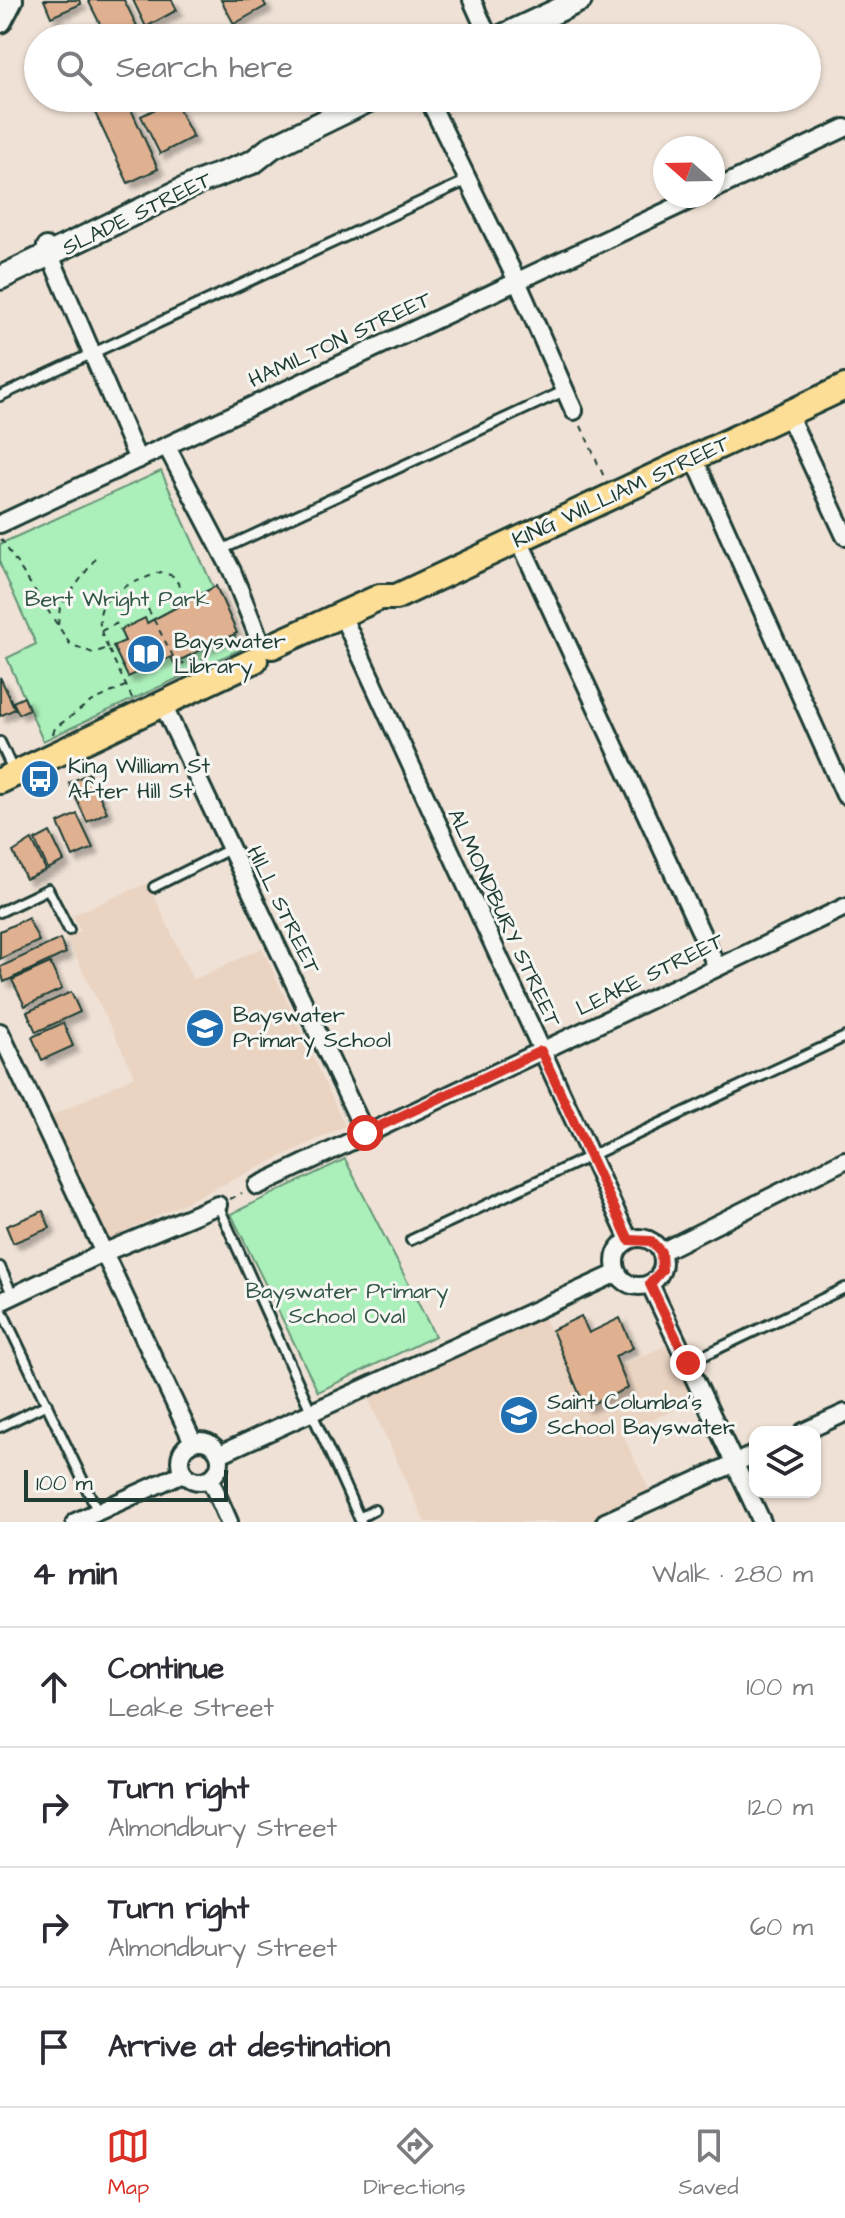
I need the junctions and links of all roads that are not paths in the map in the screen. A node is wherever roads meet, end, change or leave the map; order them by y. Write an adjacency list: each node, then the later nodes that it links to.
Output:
1 (11, 0): 4 (street)
2 (472, 0): 5 (street)
3 (580, 0): 6 (street)
4 (0, 21)
5 (483, 24)
6 (529, 24)
7 (344, 112): 13 (street, SLADE STREET)
8 (435, 112): 10 (street)
9 (845, 128): 11 (street)
10 (468, 180): 16 (street); 17 (lane)
11 (725, 184)
12 (673, 208): 16 (street, HAMILTON STREET)
13 (48, 251): 14 (street, SLADE STREET); 15 (street, SLADE STREET); 17 (street)
14 (0, 266)
15 (0, 278)
16 (517, 281): 19 (street); 23 (street, HAMILTON STREET)
17 (93, 354): 20 (lane); 25 (street)
18 (845, 387): 22 (main road, KING WILLIAM STREET)
19 (564, 391): 21 (street); 29 (lane)
20 (0, 396)
21 (574, 411)
22 (788, 414): 24 (main road, KING WILLIAM STREET); 27 (street)
23 (167, 447): 25 (street, HAMILTON STREET); 29 (street)
24 (694, 458): 28 (main road, KING WILLIAM STREET); 35 (street)
25 (138, 460): 26 (street, HAMILTON STREET)
26 (0, 524)
27 (845, 536)
28 (519, 540): 30 (main road, KING WILLIAM STREET); 41 (street)
29 (221, 550): 31 (street)
30 (344, 620): 31 (main road, KING WILLIAM STREET); 44 (street, ALMONDBURY STREET)
31 (266, 653): 32 (main road, KING WILLIAM STREET)
32 (163, 705): 34 (main road, KING WILLIAM STREET); 36 (street, HILL STREET)
33 (0, 742): 34 (lane)
34 (7, 777)
35 (845, 795)
36 (230, 849): 37 (lane); 46 (street, HILL STREET)
37 (154, 887)
38 (845, 907): 41 (street, LEAKE STREET)
39 (0, 912): 40 (lane)
40 (69, 930)
41 (717, 967): 44 (street, LEAKE STREET)
42 (0, 1032): 45 (street)
43 (845, 1037): 47 (lane)
44 (541, 1051): 46 (street, LEAKE STREET); 47 (street, ALMONDBURY STREET)
45 (6, 1064): 54 (street)
46 (365, 1133): 49 (street, LEAKE STREET)
47 (589, 1155): 51 (lane); 52 (street, ALMONDBURY STREET)
48 (845, 1160): 53 (street)
49 (257, 1186)
50 (218, 1205): 54 (street); 62 (lane)
51 (411, 1240)
52 (629, 1240): 53 (street); 56 (street)
53 (661, 1252): 57 (street)
54 (103, 1253): 59 (street); 66 (street)
55 (0, 1267): 59 (lane)
56 (617, 1273): 57 (street); 62 (street)
57 (650, 1284): 60 (street)
58 (845, 1288): 60 (lane)
59 (4, 1302): 61 (lane)
60 (688, 1363): 69 (street)
61 (47, 1404): 65 (lane); 73 (lane)
62 (312, 1413): 67 (street); 74 (lane)
63 (845, 1413): 64 (street)
64 (816, 1426)
65 (0, 1427)
66 (193, 1442): 67 (street); 70 (street)
67 (220, 1454): 71 (street)
68 (749, 1457): 69 (street)
69 (735, 1463): 77 (street); 78 (street)
70 (183, 1473): 71 (street); 73 (street)
71 (210, 1479): 76 (street)
72 (374, 1510): 74 (lane)
73 (98, 1512): 75 (street)
74 (360, 1520)
75 (75, 1522)
76 (229, 1522)
77 (605, 1522)
78 (762, 1522)

